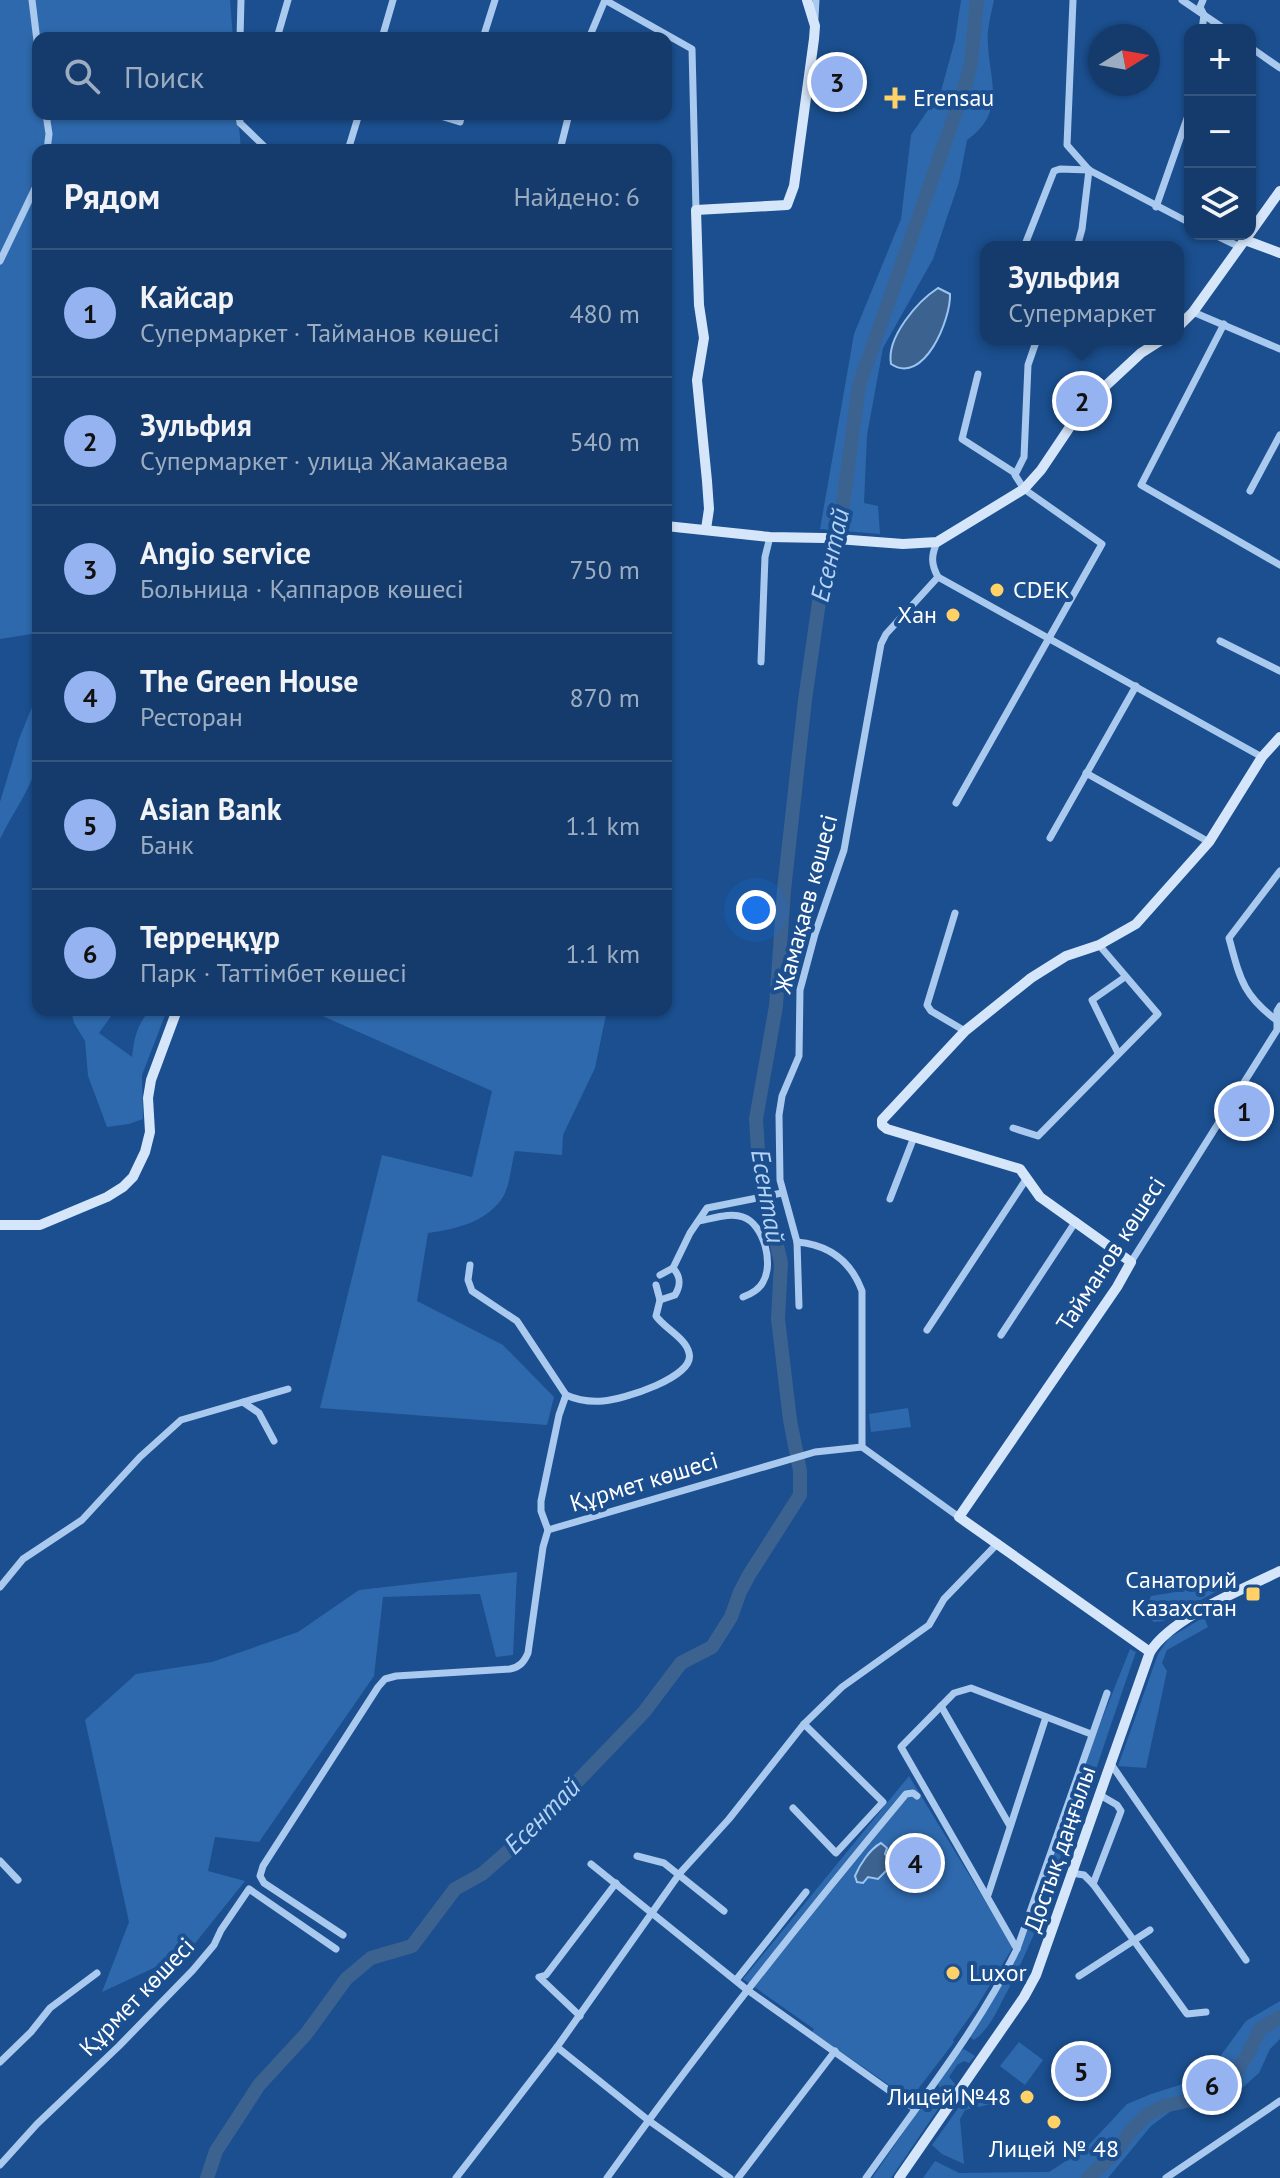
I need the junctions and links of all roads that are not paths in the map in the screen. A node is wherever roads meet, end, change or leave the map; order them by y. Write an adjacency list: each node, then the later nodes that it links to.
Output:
1 (32, 0): 16 (street)
2 (241, 0): 17 (street)
3 (288, 0): 18 (street)
4 (393, 0): 19 (street)
5 (495, 0): 20 (street)
6 (605, 0): 21 (street); 22 (street)
7 (807, 0): 15 (street)
8 (816, 0): 15 (street)
9 (1073, 0): 35 (street)
10 (1182, 0): 12 (street)
11 (1203, 0): 12 (street)
12 (1204, 15): 13 (street); 14 (street)
13 (1203, 24)
14 (1217, 24)
15 (815, 26): 39 (street)
16 (36, 32)
17 (240, 32)
18 (279, 32)
19 (384, 32)
20 (485, 32)
21 (592, 32)
22 (662, 32)
23 (672, 38): 39 (street)
24 (1256, 51): 25 (street)
25 (1280, 68)
26 (47, 120): 31 (street)
27 (240, 120): 32 (street)
28 (357, 120): 33 (street)
29 (568, 120): 34 (street)
30 (1184, 127): 38 (street)
31 (48, 144)
32 (262, 144)
33 (350, 144)
34 (562, 144)
35 (1089, 170): 38 (street); 44 (street); 45 (street)
36 (1280, 191): 41 (street)
37 (32, 194): 47 (street)
38 (1156, 207): 40 (street)
39 (696, 210): 60 (street)
40 (1184, 220)
41 (1256, 225)
42 (1245, 240): 48 (street)
43 (1248, 240): 46 (street)
44 (1026, 241)
45 (1079, 241)
46 (1280, 253)
47 (0, 261)
48 (1193, 312): 49 (street); 50 (street)
49 (1184, 321)
50 (1224, 324): 53 (street); 63 (street)
51 (1035, 345): 56 (street)
52 (1154, 345): 57 (street)
53 (1280, 349)
54 (978, 374): 56 (street)
55 (1280, 435): 58 (street)
56 (1015, 474): 57 (street)
57 (1024, 489): 62 (street); 65 (street)
58 (1250, 491)
59 (672, 526): 60 (street)
60 (706, 529): 61 (street)
61 (770, 537): 62 (street); 67 (street)
62 (937, 542): 64 (street)
63 (1280, 565)
64 (938, 577): 65 (street); 88 (street, Жамақаев көшесі)
65 (1048, 639): 69 (street); 73 (street)
66 (1220, 641): 68 (street)
67 (761, 662)
68 (1280, 671)
69 (1136, 686): 71 (street); 72 (street)
70 (1280, 737): 71 (street)
71 (1262, 757): 75 (street)
72 (1086, 773): 74 (street); 75 (street)
73 (956, 803)
74 (1050, 838)
75 (1209, 842): 78 (street)
76 (1280, 871): 82 (street)
77 (955, 913): 83 (street)
78 (1099, 945): 79 (street); 83 (street)
79 (1125, 977): 84 (street); 84 (street)
80 (1280, 1006): 82 (street, Тайманов көшесі)
81 (175, 1016): 92 (street)
82 (1278, 1021): 94 (street, Тайманов көшесі)
83 (965, 1031): 86 (street)
84 (1118, 1053): 85 (street)
85 (1013, 1128)
86 (914, 1137): 87 (street); 89 (street)
87 (1027, 1178): 91 (street); 102 (street)
88 (782, 1193): 90 (street); 93 (street, Жамақаев көшесі)
89 (890, 1199)
90 (699, 1221): 96 (street); 99 (street)
91 (1076, 1221): 94 (street); 103 (street)
92 (0, 1225)
93 (797, 1242): 101 (street, Жамақаев көшесі); 108 (street)
94 (1131, 1262): 109 (street, Тайманов көшесі)
95 (470, 1265): 105 (street)
96 (673, 1268): 97 (street); 100 (street)
97 (660, 1275)
98 (656, 1285): 100 (street)
99 (743, 1297)
100 (660, 1300): 105 (street)
101 (799, 1306)
102 (927, 1330)
103 (1001, 1335)
104 (288, 1389): 106 (street)
105 (566, 1395): 110 (street)
106 (243, 1402): 107 (street); 113 (street)
107 (274, 1441)
108 (862, 1447): 109 (street); 110 (street, Құрмет көшесі)
109 (959, 1517): 111 (street)
110 (548, 1530): 138 (street, Құрмет көшесі)
111 (998, 1543): 114 (street); 118 (street)
112 (1280, 1571): 114 (street, Достық даңғылы)
113 (0, 1587)
114 (1150, 1652): 120 (street, Достық даңғылы)
115 (1107, 1693): 119 (street)
116 (941, 1706): 117 (street); 124 (street); 134 (street)
117 (1046, 1717): 119 (street); 124 (street)
118 (804, 1724): 123 (street); 128 (street)
119 (1091, 1734): 141 (street)
120 (1111, 1764): 121 (street, Достық даңғылы); 142 (street)
121 (1100, 1795): 129 (street, Достық даңғылы); 132 (street)
122 (917, 1796): 146 (street)
123 (793, 1808)
124 (1010, 1826): 134 (street)
125 (637, 1856): 128 (street)
126 (0, 1861): 130 (street)
127 (591, 1864): 131 (street)
128 (680, 1873): 135 (street); 136 (street)
129 (1072, 1873): 132 (street); 161 (street, Достық даңғылы)
130 (18, 1880)
131 (616, 1883): 135 (street); 148 (street)
132 (1093, 1884): 139 (street)
133 (806, 1892): 145 (street)
134 (988, 1895): 141 (street)
135 (652, 1911): 145 (street); 148 (street)
136 (724, 1911)
137 (1150, 1930): 139 (street)
138 (343, 1935)
139 (1133, 1940): 144 (street); 147 (street)
140 (336, 1949): 155 (street, Құрмет көшесі)
141 (1017, 1949): 153 (street)
142 (1246, 1960)
143 (97, 1973): 151 (street)
144 (1079, 1976)
145 (736, 1980): 146 (street)
146 (746, 1989): 150 (street); 154 (street)
147 (1206, 2012)
148 (580, 2016): 149 (street)
149 (557, 2047): 154 (street); 156 (street)
150 (835, 2051): 153 (street); 159 (street)
151 (0, 2062)
152 (1280, 2101): 162 (street)
153 (915, 2109): 160 (street)
154 (648, 2120): 157 (street); 158 (street)
155 (0, 2165)
156 (456, 2178)
157 (607, 2178)
158 (730, 2178)
159 (738, 2178)
160 (866, 2178)
161 (899, 2178)
162 (1166, 2178)

